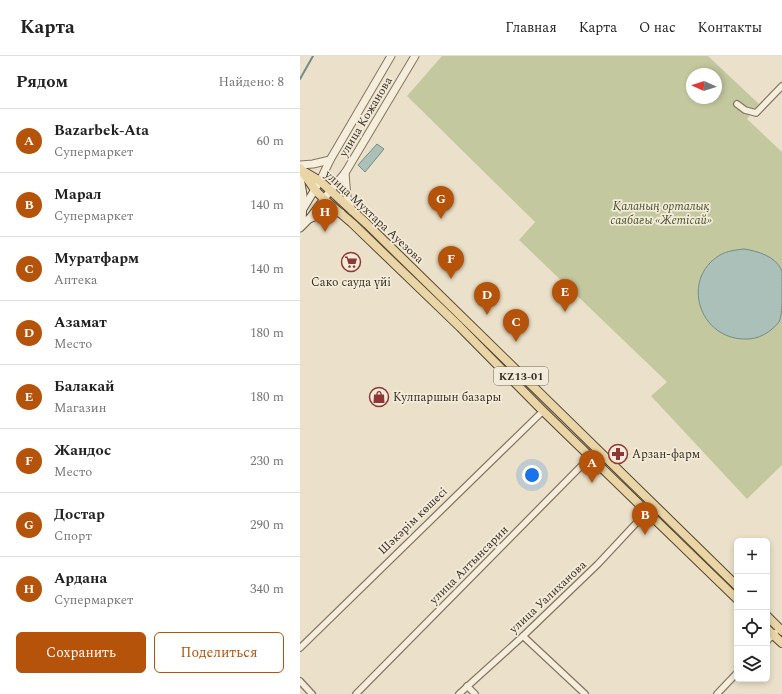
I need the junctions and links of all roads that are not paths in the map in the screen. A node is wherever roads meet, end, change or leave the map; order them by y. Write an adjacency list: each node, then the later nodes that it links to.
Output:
1 (391, 56): 5 (street, улица Кожанова)
2 (415, 56): 7 (street, улица Кожанова)
3 (782, 86): 4 (street)
4 (737, 104)
5 (330, 160): 6 (street); 8 (street, улица Кожанова)
6 (300, 170): 8 (main road, улица Мухтара Ауезова / KZ13-01); 9 (main road, улица Мухтара Ауезова / KZ13-01); 12 (street)
7 (345, 173): 10 (street, улица Кожанова); 13 (street)
8 (320, 181): 9 (street, улица Кожанова); 10 (main road, улица Мухтара Ауезова / KZ13-01)
9 (315, 190): 11 (main road, улица Мухтара Ауезова / KZ13-01); 12 (street, улица Кожанова)
10 (330, 191): 11 (street, улица Кожанова); 13 (main road, улица Мухтара Ауезова / KZ13-01)
11 (324, 200): 14 (main road, улица Мухтара Ауезова / KZ13-01); 15 (street, улица Кожанова)
12 (303, 209): 16 (street, улица Кожанова)
13 (352, 212): 18 (main road, улица Мухтара Ауезова / KZ13-01)
14 (341, 213): 15 (street); 17 (main road, улица Мухтара Ауезова / KZ13-01)
15 (309, 219): 16 (street, улица Кожанова)
16 (301, 226)
17 (543, 411): 19 (main road, улица Мухтара Ауезова / KZ13-01); 29 (street, Шәкәрім көшесі)
18 (597, 450): 19 (street, улица Алтынсарин); 20 (main road, улица Мухтара Ауезова / KZ13-01)
19 (591, 457): 21 (main road, улица Мухтара Ауезова / KZ13-01); 34 (street, улица Алтынсарин)
20 (654, 504): 21 (street, улица Уалиханова); 22 (main road, улица Мухтара Ауезова / KZ13-01)
21 (647, 511): 23 (main road, улица Мухтара Ауезова / KZ13-01); 27 (street, улица Уалиханова)
22 (734, 583)
23 (734, 596)
24 (770, 619): 25 (main road)
25 (781, 630): 26 (street)
26 (770, 632): 28 (main road)
27 (523, 636): 32 (street, улица Уалиханова); 37 (street)
28 (782, 643)
29 (300, 648)
30 (734, 676): 38 (street)
31 (300, 681): 33 (street)
32 (467, 686): 35 (street, улица Уалиханова); 36 (street)
33 (312, 694)
34 (356, 694)
35 (458, 694)
36 (475, 694)
37 (585, 694)
38 (717, 694)

